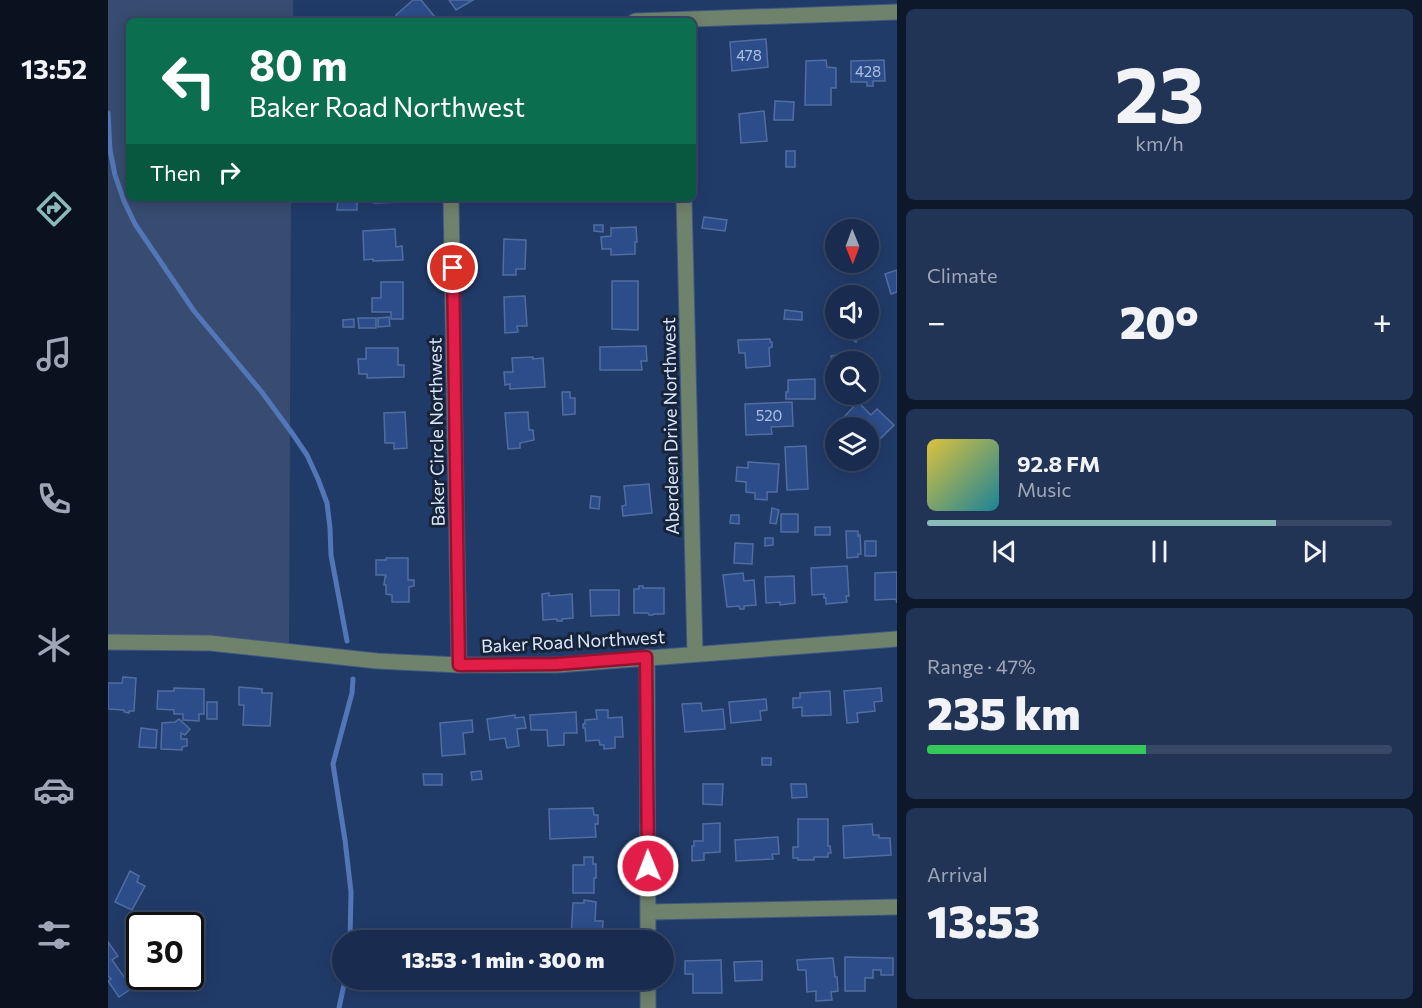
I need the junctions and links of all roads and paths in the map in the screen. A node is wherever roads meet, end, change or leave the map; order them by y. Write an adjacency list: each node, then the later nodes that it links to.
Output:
1 (897, 12): 2 (street)
2 (696, 19)
3 (452, 201): 9 (street, Baker Circle Northwest)
4 (684, 201): 7 (street, Aberdeen Drive Northwest)
5 (897, 639): 7 (street, Baker Road Northwest)
6 (108, 642): 9 (street, Baker Road Northwest)
7 (695, 654): 8 (street, Baker Road Northwest)
8 (646, 657): 9 (street, Baker Road Northwest); 11 (street)
9 (459, 665)
10 (897, 907): 11 (street)
11 (649, 912): 12 (street)
12 (648, 930)
13 (648, 990): 14 (street)
14 (648, 1008)

